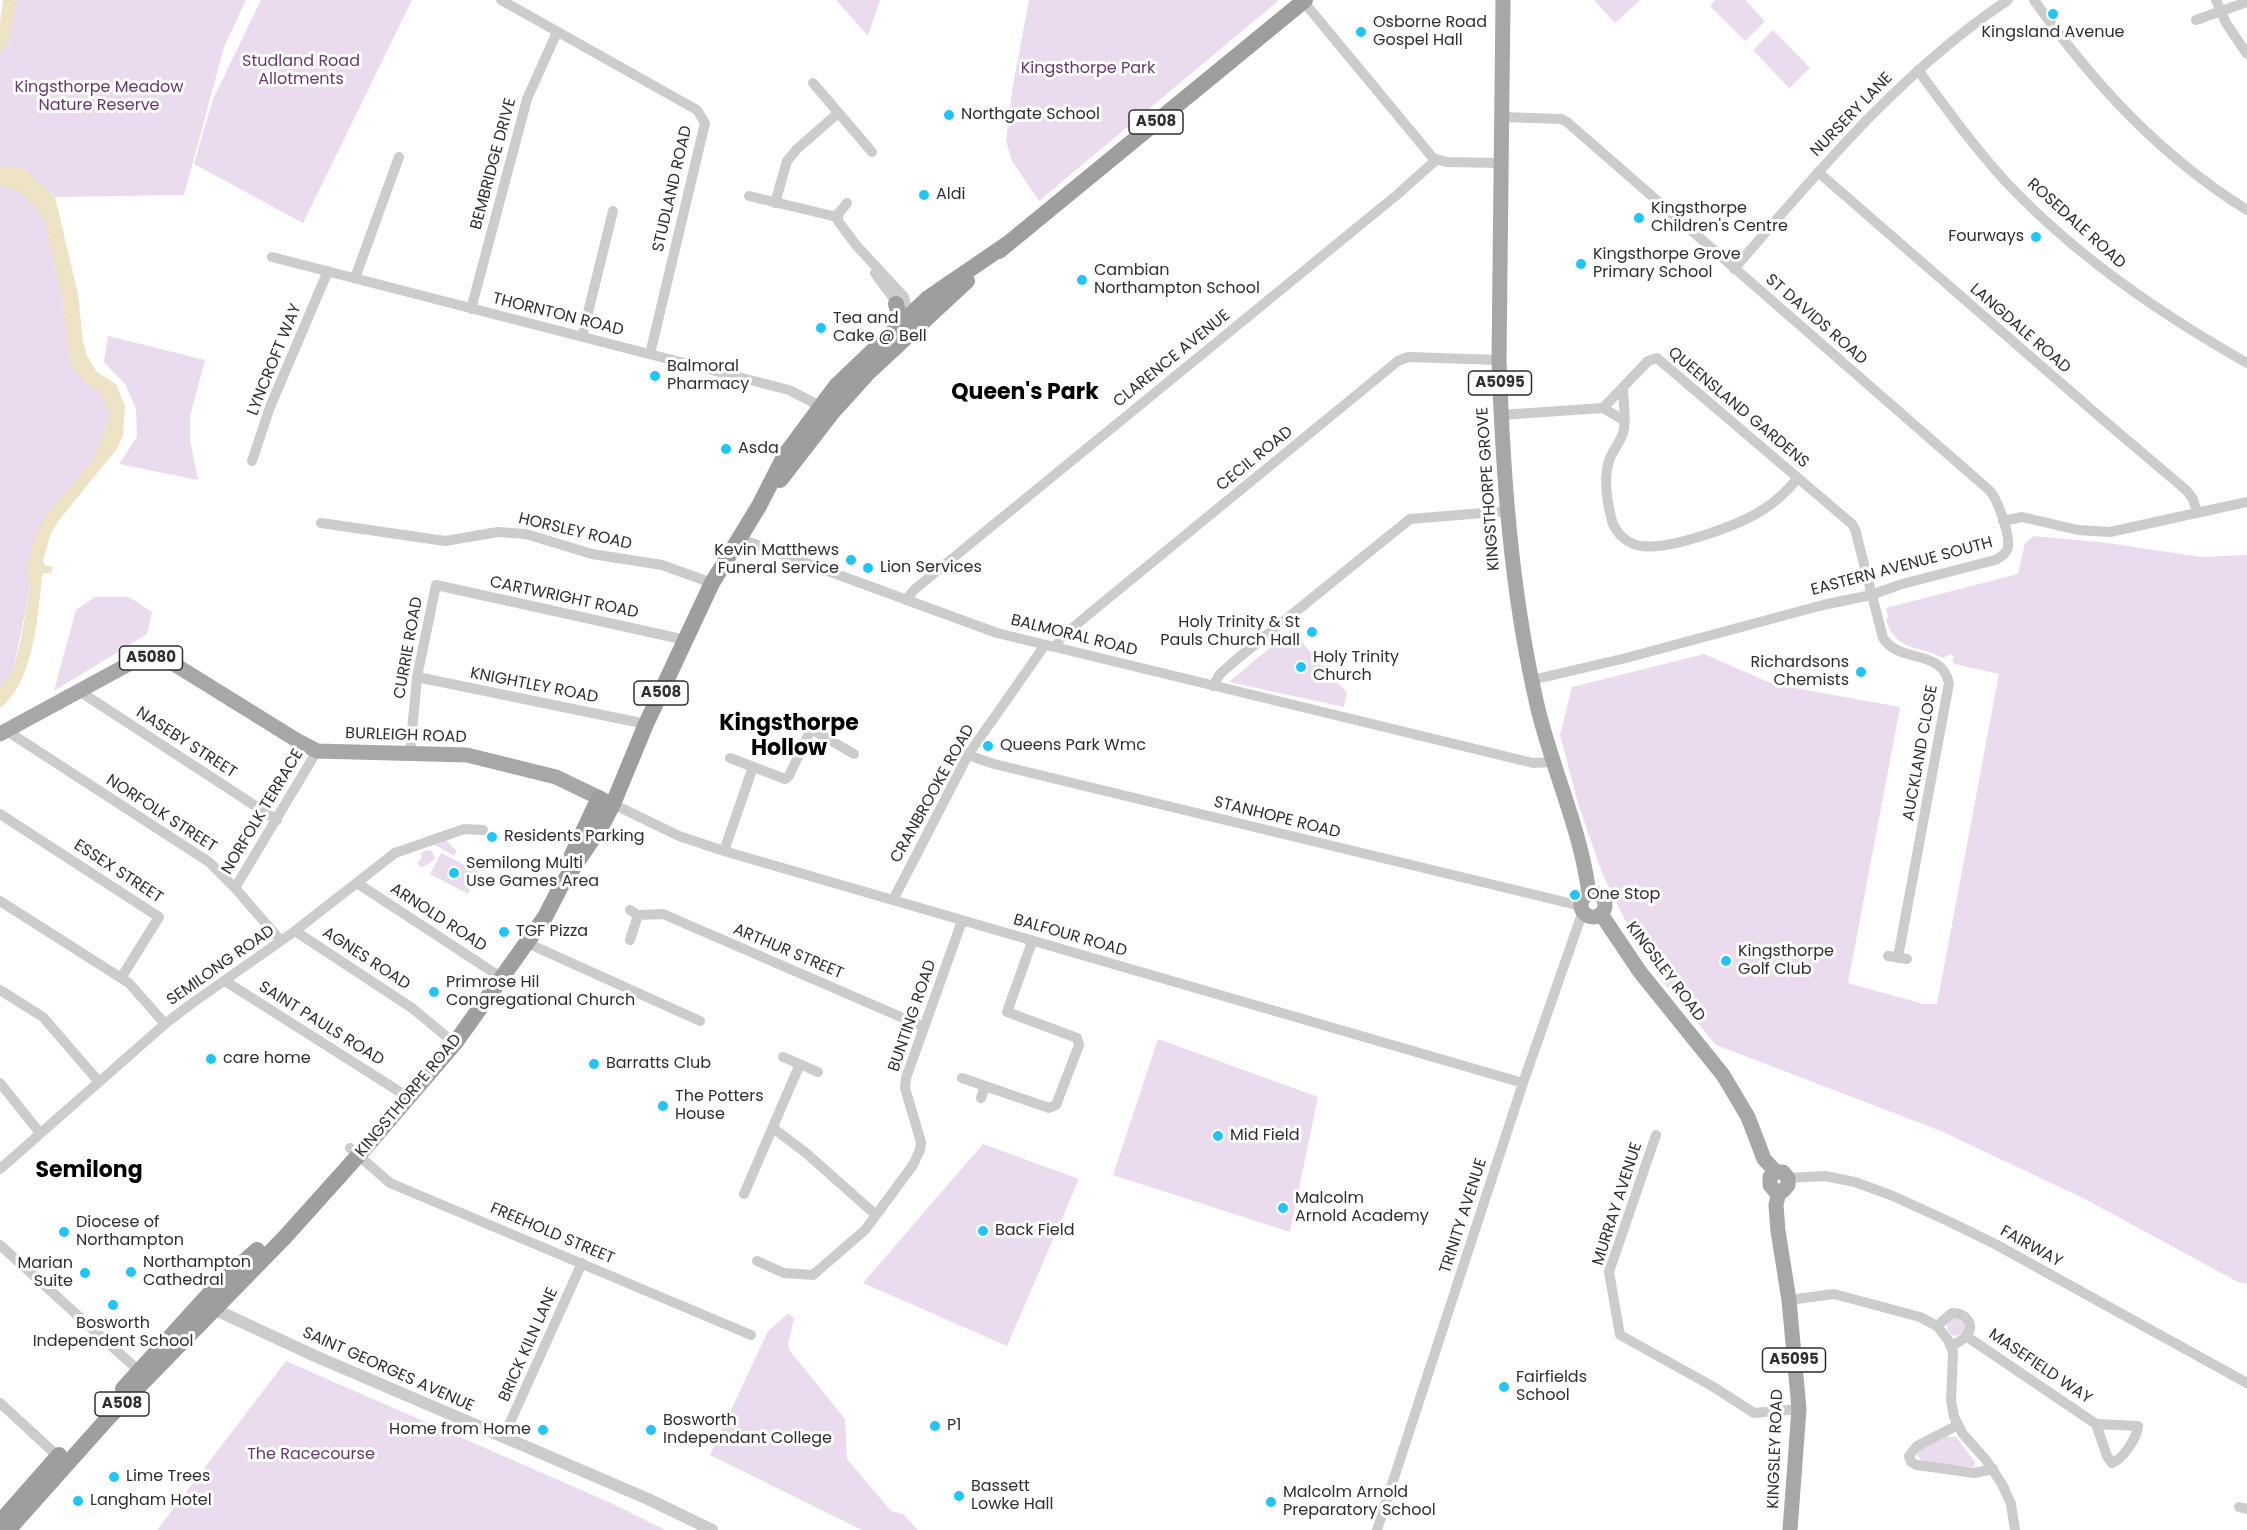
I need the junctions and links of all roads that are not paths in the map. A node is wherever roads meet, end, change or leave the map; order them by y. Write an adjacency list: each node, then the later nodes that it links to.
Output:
1 (501, 0): 9 (street, STUDLAND ROAD)
2 (1503, 0): 14 (main road, KINGSTHORPE GROVE / A5095)
3 (2008, 0): 11 (street, NURSERY LANE)
4 (2034, 0): 23 (street)
5 (1304, 1): 17 (street); 31 (highway, A508)
6 (2247, 2): 7 (street)
7 (2218, 5): 8 (street); 10 (street)
8 (2196, 20)
9 (557, 32): 32 (street, BEMBRIDGE DRIVE); 36 (street, STUDLAND ROAD)
10 (2247, 54)
11 (1918, 70): 19 (street, NURSERY LANE); 38 (street, ROSEDALE ROAD)
12 (813, 83): 13 (street)
13 (838, 113): 15 (street); 21 (street)
14 (1502, 117): 18 (main road, KINGSTHORPE GROVE / A5095); 27 (street, ST DAVIDS ROAD)
15 (872, 152)
16 (399, 157): 29 (street)
17 (1436, 160): 18 (street); 55 (street, CLARENCE AVENUE)
18 (1500, 163): 37 (main road, KINGSTHORPE GROVE / A5095)
19 (1818, 172): 27 (street, NURSERY LANE); 48 (street, LANGDALE ROAD)
20 (749, 196): 21 (street)
21 (775, 202): 25 (street)
22 (847, 203): 25 (street)
23 (2247, 210)
24 (613, 211): 35 (street)
25 (837, 217): 30 (street)
26 (272, 257): 28 (street, THORNTON ROAD)
27 (1734, 269): 49 (street, ST DAVIDS ROAD)
28 (328, 271): 29 (street, THORNTON ROAD); 44 (street, LYNCROFT WAY)
29 (355, 278): 32 (street, THORNTON ROAD)
30 (900, 300): 31 (highway); 33 (street); 34 (highway)
31 (934, 302): 33 (highway); 34 (highway, A508)
32 (471, 309): 35 (street, THORNTON ROAD)
33 (909, 316): 34 (highway, A508)
34 (900, 334): 41 (highway, A508); 41 (highway, A508)
35 (582, 337): 36 (street, THORNTON ROAD)
36 (650, 354): 41 (street, THORNTON ROAD)
37 (1499, 360): 42 (main road, KINGSTHORPE GROVE / A5095); 57 (street, CECIL ROAD)
38 (2247, 363)
39 (1623, 387): 40 (street, QUEENSLAND GARDENS); 43 (street); 45 (street, QUEENSLAND GARDENS)
40 (1603, 408): 42 (street); 43 (street)
41 (825, 410): 51 (highway, A508)
42 (1501, 415): 47 (main road, KINGSTHORPE GROVE / A5095)
43 (1625, 421): 45 (street)
44 (252, 461)
45 (1798, 478): 54 (street, QUEENSLAND GARDENS)
46 (2247, 502): 48 (street, EASTERN AVENUE SOUTH)
47 (1507, 511): 59 (main road, KINGSTHORPE GROVE / A5095); 60 (street)
48 (2197, 512): 49 (street, EASTERN AVENUE SOUTH)
49 (2002, 520): 54 (street, EASTERN AVENUE SOUTH)
50 (321, 523): 52 (street, HORSLEY ROAD)
51 (738, 538): 52 (highway, A508); 55 (street, BALMORAL ROAD)
52 (712, 583): 56 (highway, A508)
53 (436, 585): 56 (street, CARTWRIGHT ROAD); 58 (street, CURRIE ROAD)
54 (1871, 595): 59 (street, EASTERN AVENUE SOUTH); 89 (street, AUCKLAND CLOSE)
55 (906, 600): 57 (street, BALMORAL ROAD)
56 (686, 640): 62 (highway, A508)
57 (1050, 646): 60 (street, BALMORAL ROAD); 67 (street, CRANBROOKE ROAD)
58 (417, 677): 62 (street, KNIGHTLEY ROAD); 65 (street, CURRIE ROAD)
59 (1532, 680): 69 (main road, KINGSTHORPE GROVE / A5095)
60 (1213, 686): 69 (street, BALMORAL ROAD)
61 (79, 691): 63 (main road, A5080); 64 (main road, BURLEIGH ROAD / A5080); 73 (street, NASEBY STREET)
62 (646, 724): 71 (highway, A508)
63 (4, 733): 78 (street, NORFOLK STREET)
64 (317, 751): 65 (main road, BURLEIGH ROAD / A5080); 73 (street, NORFOLK TERRACE)
65 (410, 753): 71 (main road, BURLEIGH ROAD / A5080)
66 (854, 754): 70 (street)
67 (968, 755): 79 (street, CRANBROOKE ROAD); 81 (street, STANHOPE ROAD)
68 (730, 758): 70 (street)
69 (1552, 762): 81 (main road, KINGSTHORPE GROVE / A5095)
70 (753, 767): 75 (street)
71 (606, 801): 75 (street, BALFOUR ROAD); 77 (highway, KINGSTHORPE ROAD / A508)
72 (0, 814): 91 (street, ESSEX STREET)
73 (277, 820): 78 (street, NORFOLK TERRACE)
74 (483, 830): 76 (street, SEMILONG ROAD)
75 (724, 851): 79 (street, BALFOUR ROAD)
76 (357, 883): 84 (street, SEMILONG ROAD); 90 (street, ARNOLD ROAD)
77 (561, 886): 88 (highway, KINGSTHORPE ROAD / A508); 90 (highway, KINGSTHORPE ROAD / A508)
78 (235, 888): 86 (street, NORFOLK STREET)
79 (893, 900): 83 (street, BALFOUR ROAD)
80 (0, 901): 91 (street)
81 (1584, 904): 82 (main road); 82 (main road); 104 (street, TRINITY AVENUE)
82 (1601, 914): 113 (main road, KINGSLEY ROAD / A5095)
83 (962, 921): 87 (street, BALFOUR ROAD); 96 (street, BUNTING ROAD)
84 (295, 931): 86 (street, SEMILONG ROAD); 97 (street, AGNES ROAD)
85 (630, 940): 96 (street, ARTHUR STREET)
86 (281, 941): 92 (street, SEMILONG ROAD)
87 (1032, 942): 104 (street, BALFOUR ROAD); 105 (street)
88 (527, 943): 90 (highway, KINGSTHORPE ROAD / A508); 94 (street)
89 (1898, 957)
90 (499, 975): 97 (highway, KINGSTHORPE ROAD / A508); 111 (highway, KINGSTHORPE ROAD / A508)
91 (121, 978): 95 (street)
92 (225, 981): 95 (street, SEMILONG ROAD); 106 (street, SAINT PAULS ROAD)
93 (0, 990): 102 (street)
94 (700, 1021)
95 (165, 1024): 102 (street, SEMILONG ROAD)
96 (924, 1027): 115 (street, BUNTING ROAD)
97 (447, 1037): 106 (highway, KINGSTHORPE ROAD / A508)
98 (783, 1057): 99 (street)
99 (800, 1064): 100 (street); 108 (street)
100 (818, 1072)
101 (962, 1078): 105 (street)
102 (99, 1082): 109 (street, SEMILONG ROAD)
103 (0, 1083): 109 (street)
104 (1523, 1083): 138 (street, TRINITY AVENUE)
105 (985, 1086): 107 (street)
106 (400, 1092): 111 (highway, KINGSTHORPE ROAD / A508)
107 (981, 1098)
108 (773, 1128): 114 (street); 115 (street)
109 (40, 1133): 112 (street, SEMILONG ROAD)
110 (1656, 1135): 129 (street, MURRAY AVENUE)
111 (350, 1155): 118 (street, FREEHOLD STREET); 120 (highway, KINGSTHORPE ROAD / A508); 124 (highway, A508)
112 (0, 1169)
113 (1782, 1175): 119 (main road, KINGSLEY ROAD / A5095); 127 (street, FAIRWAY)
114 (744, 1194)
115 (876, 1215): 117 (street, BUNTING ROAD)
116 (0, 1245): 126 (street)
117 (757, 1261)
118 (582, 1263): 122 (street, FREEHOLD STREET); 132 (street, BRICK KILN LANE)
119 (1789, 1300): 121 (street); 129 (main road, KINGSLEY ROAD / A5095)
120 (216, 1310): 124 (highway); 132 (street, SAINT GEORGES AVENUE); 133 (highway, A508)
121 (1937, 1326): 123 (street, MASEFIELD WAY); 125 (street)
122 (751, 1335)
123 (1966, 1336): 125 (street, MASEFIELD WAY); 130 (street, MASEFIELD WAY)
124 (166, 1340): 126 (highway, A508)
125 (1951, 1346): 131 (street)
126 (139, 1371): 133 (highway, A508)
127 (2247, 1383)
128 (0, 1403): 133 (street)
129 (1798, 1409): 139 (main road, KINGSLEY ROAD / A5095)
130 (2096, 1424): 130 (street, MASEFIELD WAY)
131 (1958, 1425): 134 (street); 134 (street)
132 (503, 1438): 137 (street, SAINT GEORGES AVENUE)
133 (62, 1460): 135 (highway, A508); 136 (highway, A508)
134 (1993, 1469): 140 (street)
135 (0, 1522)
136 (8, 1530)
137 (712, 1530)
138 (1377, 1530)
139 (1790, 1530)
140 (2015, 1530)

